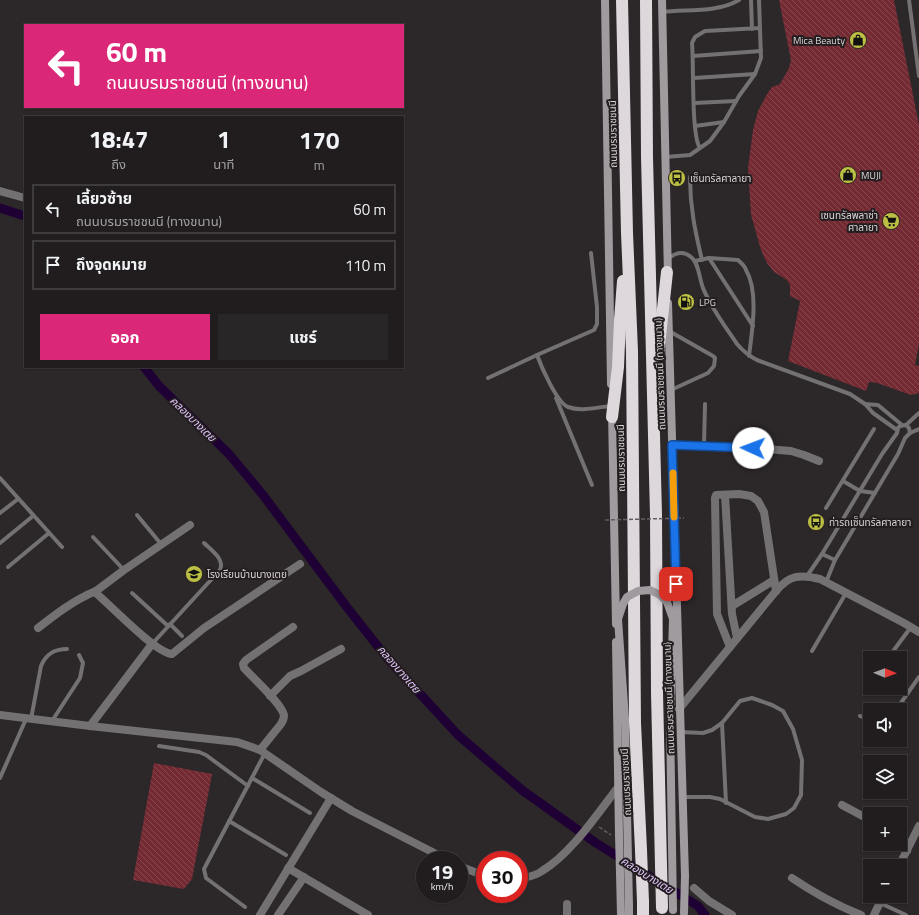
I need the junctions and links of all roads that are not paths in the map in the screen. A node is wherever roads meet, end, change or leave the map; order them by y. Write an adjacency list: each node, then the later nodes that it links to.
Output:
1 (605, 0): 43 (main road)
2 (622, 0): 26 (highway, ถนนบรมราชชนนี)
3 (646, 0): 40 (highway)
4 (662, 0): 9 (main road, ถนนบรมราชชนนี (ทางขนาน))
5 (739, 0): 9 (lane)
6 (751, 0): 11 (lane)
7 (759, 0): 10 (lane)
8 (909, 0): 15 (lane)
9 (662, 12): 22 (main road, ถนนบรมราชชนนี (ทางขนาน))
10 (760, 28): 11 (lane); 12 (lane)
11 (752, 29): 13 (lane)
12 (761, 51): 13 (lane); 14 (lane)
13 (693, 56): 16 (lane)
14 (755, 74): 16 (lane); 17 (lane)
15 (919, 76)
16 (694, 78): 18 (lane)
17 (736, 101): 18 (lane); 19 (lane)
18 (694, 103): 20 (lane)
19 (724, 122): 20 (lane); 21 (lane)
20 (695, 126): 21 (lane)
21 (700, 148): 22 (lane)
22 (665, 157): 29 (main road, ถนนบรมราชชนนี (ทางขนาน))
23 (690, 177): 30 (lane)
24 (0, 191): 25 (street)
25 (24, 198)
26 (627, 233): 43 (highway); 149 (highway, ถนนบรมราชชนนี, bridge)
27 (591, 253): 35 (lane)
28 (709, 258): 30 (lane); 33 (lane); 33 (lane)
29 (667, 260): 31 (lane); 32 (main road, ถนนบรมราชชนนี (ทางขนาน))
30 (702, 260): 31 (lane)
31 (695, 261): 36 (lane)
32 (667, 272): 34 (main road, ถนนบรมราชชนนี (ทางขนาน)); 40 (highway)
33 (753, 326): 36 (lane)
34 (669, 330): 38 (main road, ถนนบรมราชชนนี (ทางขนาน)); 38 (lane)
35 (537, 355): 37 (lane); 39 (lane)
36 (749, 356): 42 (lane)
37 (488, 378)
38 (671, 390): 51 (main road, ถนนบรมราชชนนี (ทางขนาน))
39 (554, 392): 43 (lane); 56 (lane)
40 (653, 397): 141 (highway, bridge)
41 (705, 404): 52 (lane)
42 (866, 404): 45 (lane); 48 (lane)
43 (612, 411): 119 (main road)
44 (919, 413): 45 (lane)
45 (904, 425): 48 (lane); 49 (lane)
46 (874, 428): 55 (lane)
47 (919, 429): 49 (lane)
48 (897, 432): 50 (lane); 57 (lane)
49 (910, 433): 50 (lane)
50 (905, 438): 58 (lane)
51 (672, 445): 52 (street); 105 (main road, ถนนบรมราชชนนี (ทางขนาน))
52 (704, 446): 53 (street)
53 (819, 461)
54 (1, 480): 60 (lane)
55 (843, 481): 57 (lane); 61 (lane)
56 (592, 485)
57 (860, 491): 58 (lane); 72 (lane)
58 (875, 493): 75 (lane)
59 (725, 495): 73 (street); 74 (street); 80 (street)
60 (18, 499): 62 (lane); 64 (lane)
61 (826, 508)
62 (0, 513)
63 (137, 515): 70 (lane)
64 (33, 516): 66 (lane); 69 (lane)
65 (190, 525): 70 (street)
66 (49, 533): 71 (lane); 77 (lane)
67 (93, 537): 78 (lane)
68 (204, 542): 87 (lane)
69 (0, 543)
70 (161, 544): 78 (street)
71 (62, 548)
72 (822, 554): 75 (lane); 79 (lane)
73 (716, 555): 74 (street); 95 (street)
74 (728, 555): 86 (street)
75 (835, 560): 81 (lane)
76 (300, 564): 94 (street)
77 (8, 567)
78 (124, 570): 82 (street)
79 (807, 576): 81 (street); 83 (street)
80 (774, 580): 83 (street); 86 (street)
81 (826, 582): 85 (street)
82 (96, 591): 90 (street); 94 (street)
83 (776, 591): 93 (street)
84 (132, 593): 87 (lane)
85 (846, 593): 89 (street); 98 (lane)
86 (732, 606): 93 (street)
87 (169, 625): 92 (lane); 94 (lane)
88 (293, 627): 103 (street)
89 (911, 627): 91 (street); 99 (lane)
90 (38, 628)
91 (919, 632)
92 (182, 636)
93 (737, 638): 95 (street)
94 (152, 644): 112 (street)
95 (730, 647): 105 (street)
96 (67, 649): 109 (lane)
97 (341, 649): 103 (street)
98 (812, 651)
99 (893, 651)
100 (79, 655): 110 (lane)
101 (919, 677): 102 (lane)
102 (908, 693): 104 (lane)
103 (270, 696): 115 (street)
104 (901, 703)
105 (680, 708): 113 (main road, ถนนบรมราชชนนี (ทางขนาน))
106 (0, 714): 109 (street)
107 (860, 716): 108 (lane)
108 (863, 717)
109 (29, 719): 110 (street); 116 (lane)
110 (52, 722): 112 (street)
111 (722, 723): 113 (lane); 122 (lane); 122 (lane)
112 (90, 726): 115 (street)
113 (680, 732): 120 (main road, ถนนบรมราชชนนี (ทางขนาน))
114 (159, 746): 118 (lane)
115 (263, 752): 117 (lane); 121 (street)
116 (0, 778)
117 (252, 778): 118 (lane); 124 (lane)
118 (248, 786): 126 (lane)
119 (619, 786): 134 (street); 147 (main road, bridge)
120 (682, 797): 122 (lane); 142 (main road, ถนนบรมราชชนนี (ทางขนาน), bridge)
121 (331, 798): 128 (street); 132 (street)
122 (726, 803)
123 (842, 805): 125 (street)
124 (310, 813)
125 (863, 816)
126 (229, 821): 130 (lane); 140 (lane)
127 (919, 826): 129 (street)
128 (430, 851)
129 (907, 851): 131 (street)
130 (286, 855)
131 (903, 859)
132 (288, 868): 133 (street); 143 (street)
133 (304, 877): 144 (street); 145 (street)
134 (528, 877)
135 (792, 878): 151 (street)
136 (694, 888): 150 (street)
137 (880, 903): 152 (street)
138 (887, 903): 153 (lane)
139 (567, 904): 146 (street)
140 (245, 907)
141 (668, 912): 148 (main road, bridge)
142 (684, 914)
143 (260, 915)
144 (278, 915)
145 (368, 915)
146 (567, 915)
147 (621, 915)
148 (629, 915)
149 (644, 915)
150 (732, 915)
151 (861, 915)
152 (874, 915)
153 (906, 915)

